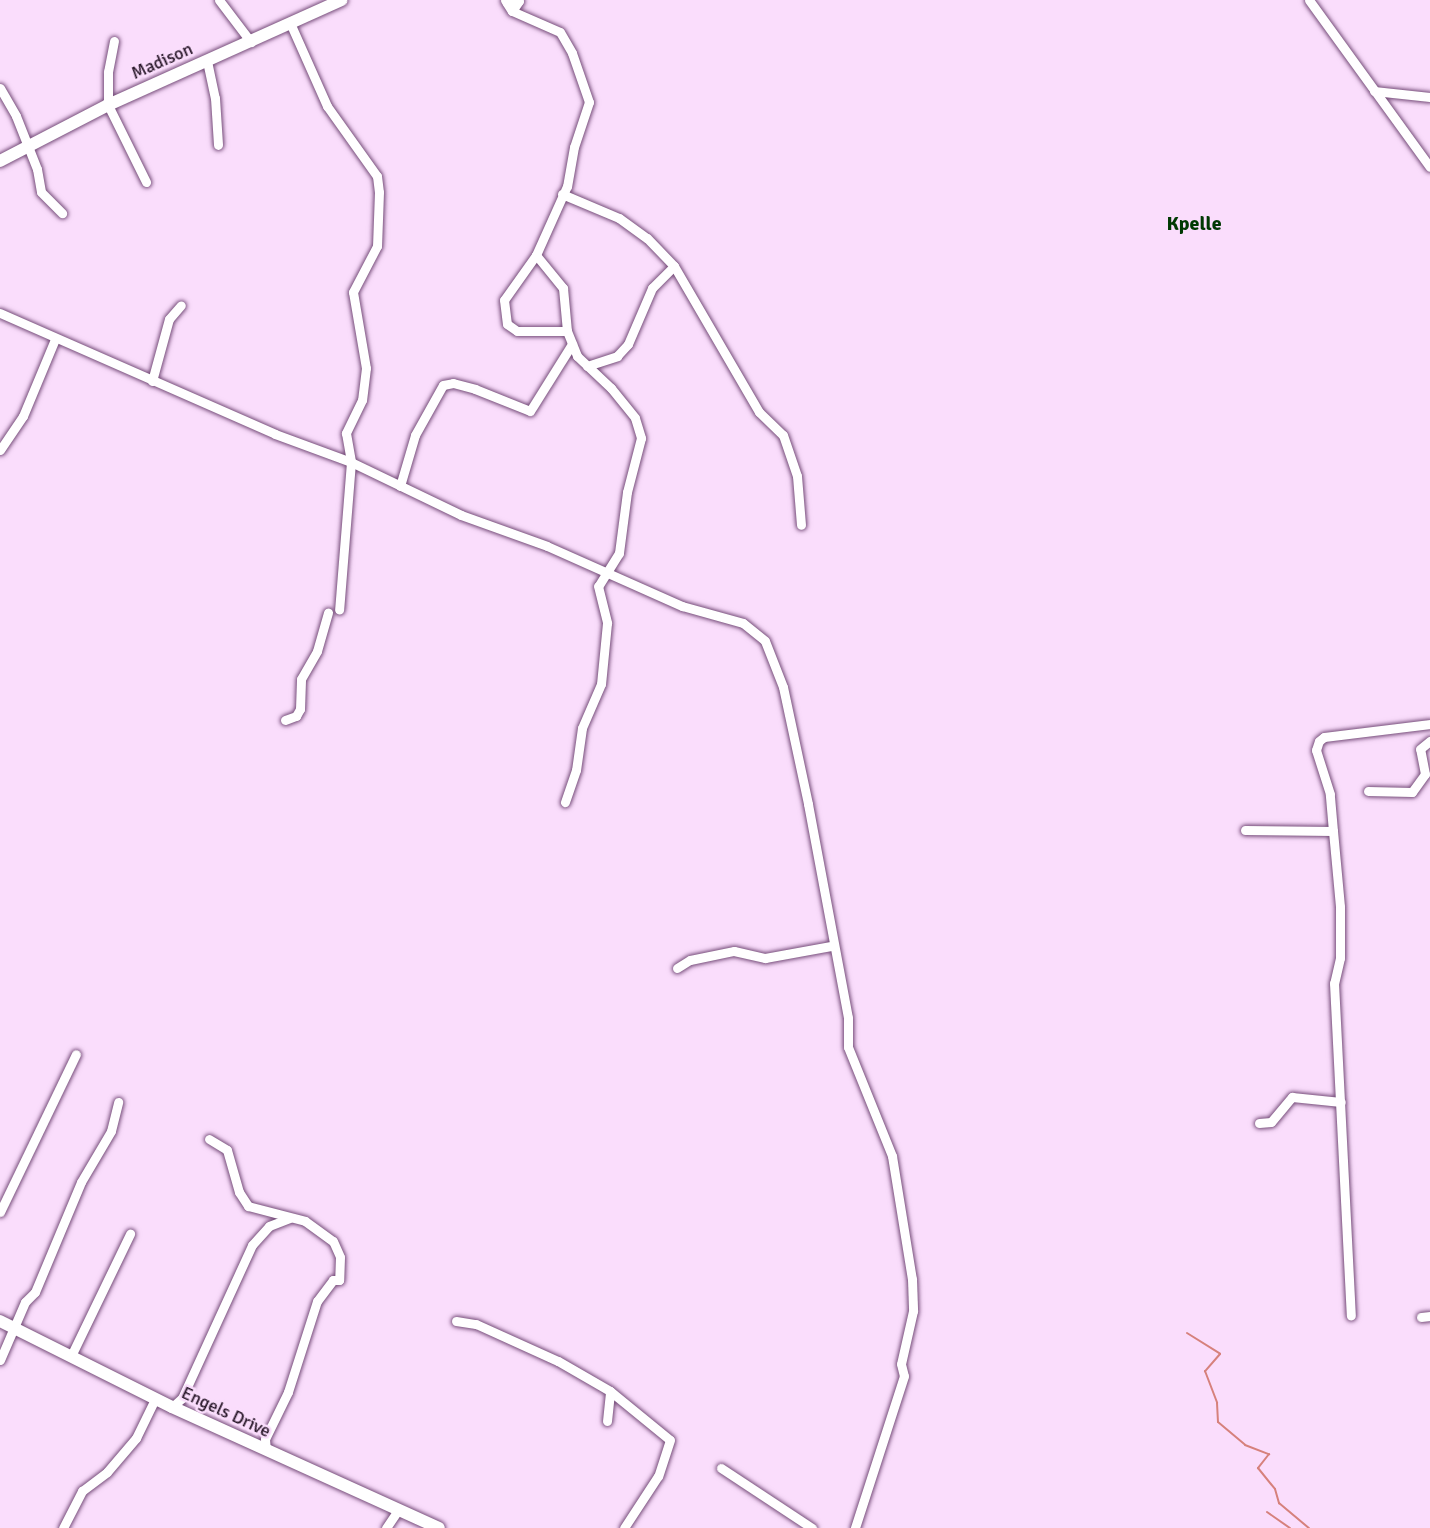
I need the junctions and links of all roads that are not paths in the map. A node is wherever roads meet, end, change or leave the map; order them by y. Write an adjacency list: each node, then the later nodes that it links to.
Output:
1 (219, 0): 7 (street)
2 (342, 0): 5 (street, Madison)
3 (1309, 0): 10 (street)
4 (508, 5): 18 (street)
5 (291, 25): 7 (street, Madison); 30 (street)
6 (114, 41): 12 (street)
7 (251, 42): 8 (street, Madison)
8 (207, 61): 12 (street, Madison); 13 (street)
9 (0, 88): 14 (street)
10 (1374, 92): 11 (street); 16 (street)
11 (1430, 98)
12 (108, 105): 14 (street, Madison); 17 (street)
13 (218, 145)
14 (28, 147): 15 (street, Madison); 19 (street)
15 (0, 160)
16 (1430, 167)
17 (146, 182)
18 (562, 194): 20 (street); 21 (street)
19 (62, 213)
20 (536, 255): 24 (street); 24 (street)
21 (674, 266): 27 (street); 32 (street)
22 (182, 305): 28 (street)
23 (0, 313): 25 (street)
24 (567, 332): 26 (street)
25 (55, 339): 28 (street); 29 (street)
26 (572, 344): 27 (street); 31 (street)
27 (587, 366): 33 (street)
28 (152, 381): 30 (street)
29 (0, 450)
30 (351, 462): 31 (street); 34 (street)
31 (400, 486): 33 (street)
32 (801, 525)
33 (608, 572): 40 (street); 43 (street)
34 (339, 610)
35 (328, 612): 36 (street)
36 (285, 720)
37 (1430, 724): 42 (street)
38 (1430, 741): 39 (street)
39 (1368, 790)
40 (565, 802)
41 (1245, 830): 42 (street)
42 (1333, 831): 47 (street)
43 (831, 946): 44 (street); 71 (street)
44 (676, 968)
45 (76, 1054): 50 (street)
46 (118, 1102): 56 (street)
47 (1341, 1102): 48 (street); 53 (street)
48 (1259, 1123)
49 (209, 1139): 51 (street)
50 (0, 1212)
51 (290, 1218): 61 (street); 63 (street)
52 (129, 1234): 57 (street)
53 (1351, 1316)
54 (0, 1321): 56 (street, Engels Drive)
55 (456, 1321): 59 (street)
56 (12, 1327): 57 (street, Engels Drive); 58 (street)
57 (71, 1356): 60 (street, Engels Drive)
58 (0, 1360)
59 (610, 1391): 62 (street); 69 (street)
60 (155, 1399): 61 (street, Engels Drive); 66 (street)
61 (172, 1407): 63 (street, Engels Drive)
62 (607, 1421)
63 (266, 1450): 65 (street, Engels Drive)
64 (721, 1468): 70 (street)
65 (398, 1510): 67 (street); 68 (street, Engels Drive)
66 (63, 1528)
67 (386, 1528)
68 (439, 1528)
69 (624, 1528)
70 (812, 1528)
71 (855, 1528)

